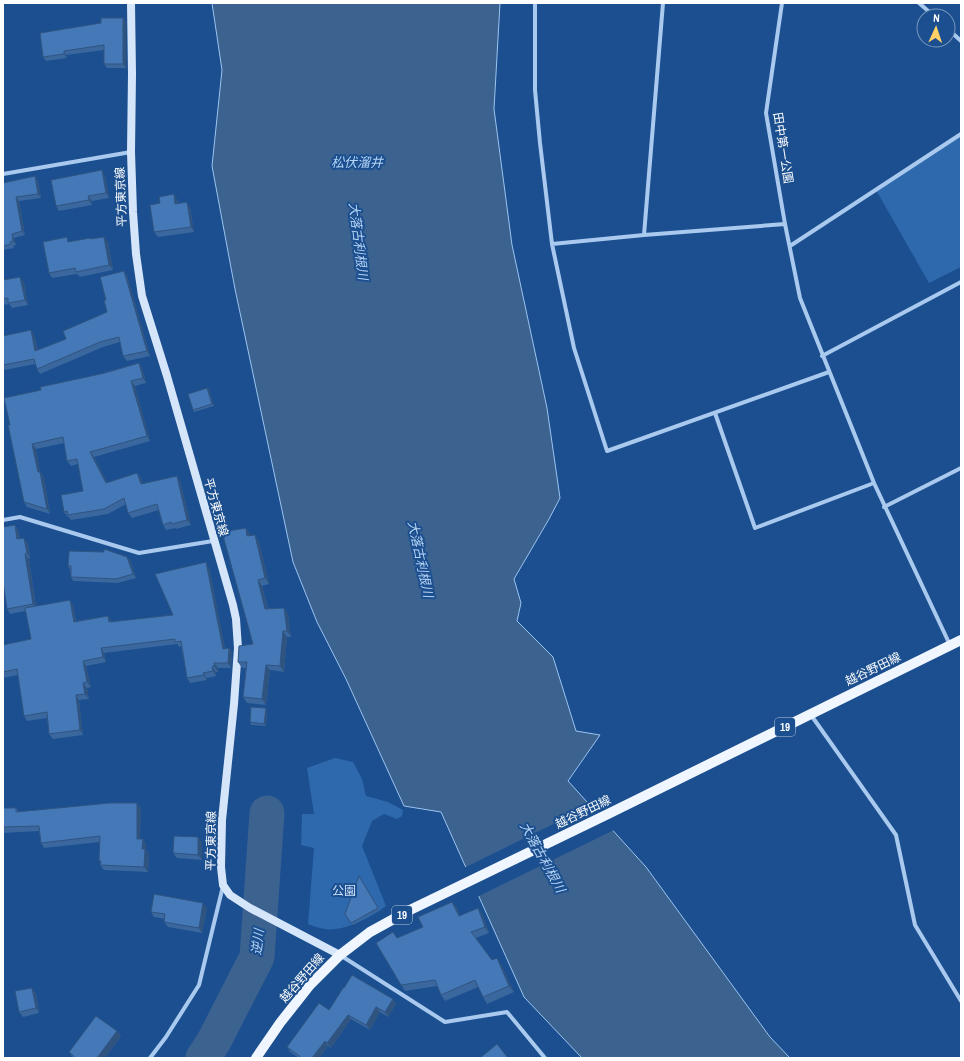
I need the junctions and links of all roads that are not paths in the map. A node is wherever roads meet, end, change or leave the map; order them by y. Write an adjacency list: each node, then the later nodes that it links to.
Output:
1 (131, 3): 6 (main road, 平方東京線)
2 (535, 3): 10 (street)
3 (663, 3): 9 (street)
4 (782, 3): 8 (street, 田中第一公園)
5 (961, 134): 11 (street)
6 (131, 152): 7 (street); 20 (main road, 平方東京線)
7 (3, 174)
8 (785, 224): 9 (street); 11 (street, 田中第一公園)
9 (644, 235): 10 (street)
10 (552, 244): 15 (street)
11 (790, 246): 13 (street, 田中第一公園)
12 (961, 282): 13 (street)
13 (822, 356): 14 (street, 田中第一公園)
14 (829, 372): 15 (street); 17 (street, 田中第一公園)
15 (715, 413): 17 (street)
16 (961, 468): 18 (street)
17 (874, 484): 18 (street, 田中第一公園)
18 (884, 507): 22 (street, 田中第一公園)
19 (3, 520): 20 (street)
20 (214, 541): 24 (main road, 平方東京線)
21 (961, 640): 22 (main road, 越谷野田線 / 19)
22 (951, 645): 23 (main road, 越谷野田線 / 19)
23 (811, 714): 25 (main road, 越谷野田線 / 19); 26 (street)
24 (223, 885): 25 (main road, 平方東京線); 27 (street)
25 (340, 955): 28 (main road, 越谷野田線 / 19); 29 (street)
26 (961, 1001)
27 (150, 1058)
28 (256, 1058)
29 (545, 1058)

